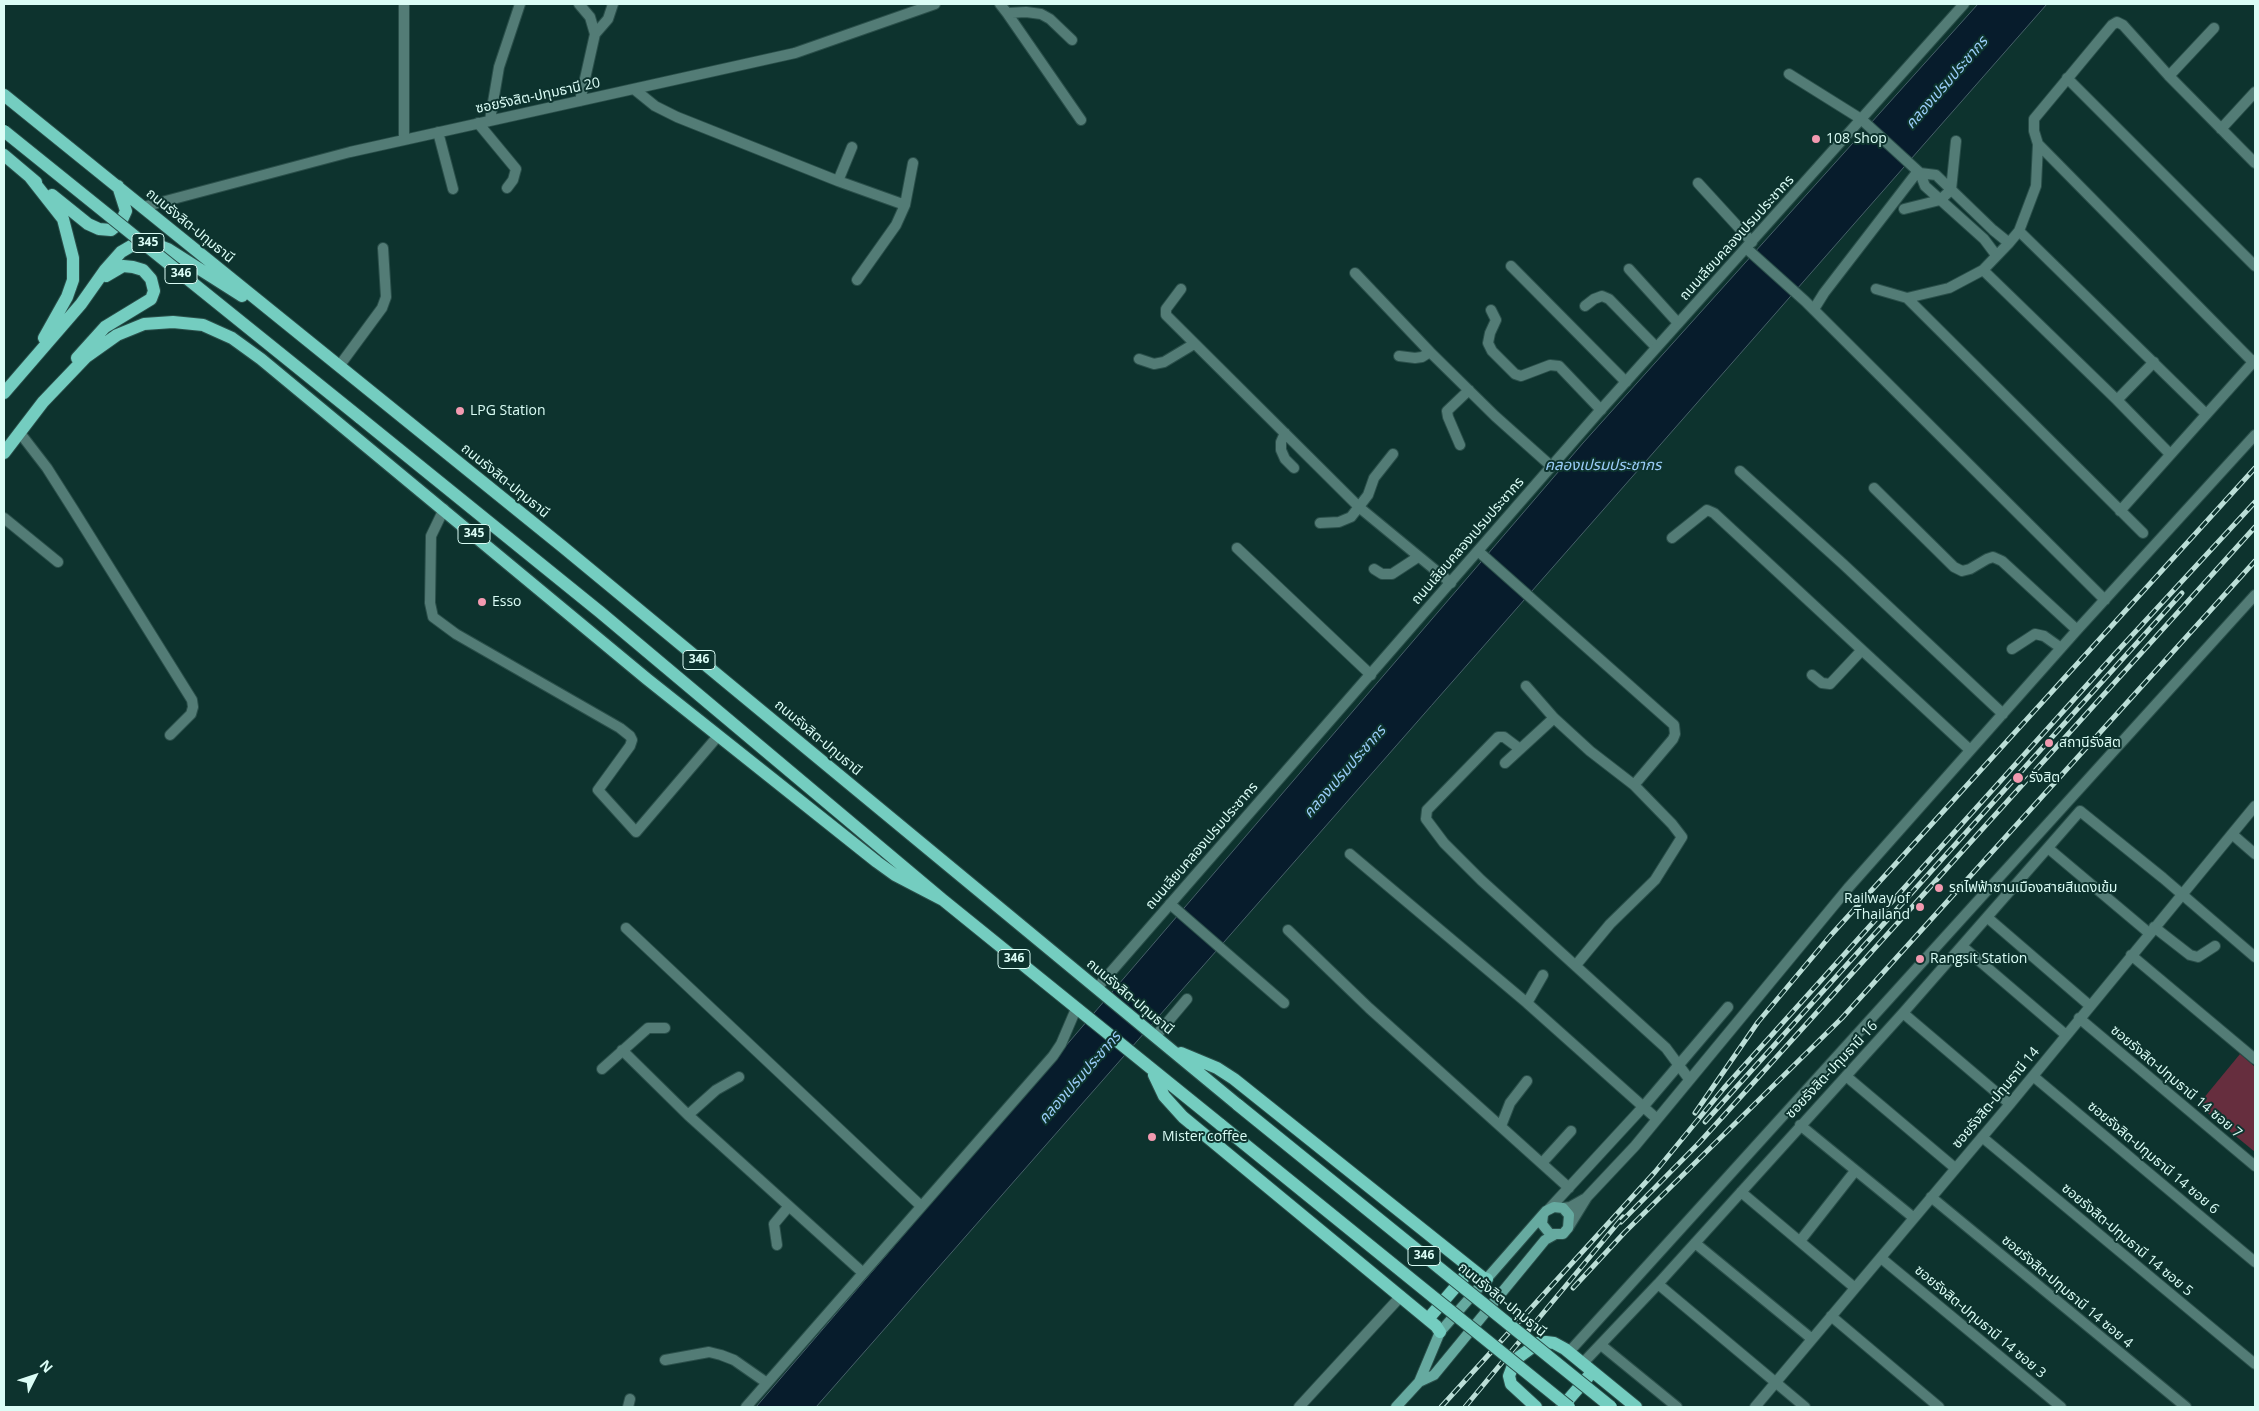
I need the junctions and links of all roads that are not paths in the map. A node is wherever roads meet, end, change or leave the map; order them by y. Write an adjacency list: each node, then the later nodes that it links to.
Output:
1 (404, 4): 27 (street)
2 (520, 4): 20 (street)
3 (579, 4): 11 (street)
4 (613, 4): 11 (street)
5 (935, 4): 8 (street, ซอยรังสิต-ปทุมธานี 20)
6 (1000, 4): 9 (street)
7 (1964, 4): 23 (street, ถนนเลียบคลองเปรมประชากร)
8 (923, 6): 16 (street, ซอยรังสิต-ปทุมธานี 20)
9 (1007, 13): 12 (street); 21 (street)
10 (2214, 28): 14 (street)
11 (595, 34): 19 (street)
12 (1072, 40)
13 (1789, 74): 23 (street)
14 (2169, 76): 15 (street); 24 (street)
15 (2067, 78): 29 (street); 52 (street)
16 (634, 89): 19 (street, ซอยรังสิต-ปทุมธานี 20); 36 (street)
17 (2255, 92): 24 (street)
18 (4, 95): 38 (main road, ถนนรังสิต-ปทุมธานี / 346)
19 (580, 101): 20 (street, ซอยรังสิต-ปทุมธานี 20)
20 (490, 120): 22 (street, ซอยรังสิต-ปทุมธานี 20)
21 (1081, 120)
22 (478, 122): 26 (street, ซอยรังสิต-ปทุมธานี 20); 40 (street)
23 (1864, 122): 34 (street); 48 (street, ถนนเลียบคลองเปรมประชากร)
24 (2221, 129): 33 (street)
25 (4, 131): 129 (main road, 346, bridge)
26 (438, 132): 27 (street, ซอยรังสิต-ปทุมธานี 20); 39 (street)
27 (404, 140): 44 (street, ซอยรังสิต-ปทุมธานี 20)
28 (1956, 141): 41 (street)
29 (2038, 144): 46 (street); 72 (street)
30 (852, 147): 36 (street)
31 (4, 155): 35 (main road)
32 (914, 163): 43 (street)
33 (2255, 163)
34 (1918, 171): 41 (street); 42 (street); 62 (street)
35 (30, 177): 38 (main road); 70 (main road)
36 (838, 181): 43 (street)
37 (1698, 183): 48 (street)
38 (118, 186): 44 (main road, ถนนรังสิต-ปทุมธานี / 346)
39 (453, 188)
40 (506, 188)
41 (1951, 190): 42 (street); 47 (street)
42 (1940, 200): 45 (street); 50 (street)
43 (904, 205): 56 (street)
44 (143, 206): 65 (main road, ถนนรังสิต-ปทุมธานี / 346)
45 (1904, 209)
46 (2019, 232): 47 (street); 73 (street)
47 (2009, 242): 50 (street)
48 (1749, 247): 62 (street); 64 (street, ถนนเลียบคลองเปรมประชากร)
49 (383, 248): 74 (street)
50 (1996, 255): 54 (street)
51 (1511, 266): 75 (street)
52 (2255, 266)
53 (1630, 270): 64 (street)
54 (1983, 270): 59 (street); 78 (street)
55 (1355, 273): 68 (street)
56 (857, 280)
57 (1181, 289): 66 (street)
58 (1876, 289): 59 (street)
59 (1907, 298): 95 (street)
60 (81, 304): 65 (main road, 345); 70 (main road, 345); 79 (main road)
61 (1585, 306): 67 (street)
62 (1814, 309): 107 (street)
63 (1491, 310): 80 (street)
64 (1678, 323): 67 (street, ถนนเลียบคลองเปรมประชากร)
65 (291, 326): 74 (main road, ถนนรังสิต-ปทุมธานี / 346)
66 (1194, 344): 71 (street); 83 (street)
67 (1656, 347): 75 (street, ถนนเลียบคลองเปรมประชากร)
68 (1430, 352): 69 (street); 77 (street)
69 (1399, 356)
70 (34, 358): 76 (main road, 345)
71 (1139, 359)
72 (2254, 361): 81 (street)
73 (2154, 362): 78 (street); 81 (street)
74 (340, 366): 141 (main road, ถนนรังสิต-ปทุมธานี / 346)
75 (1626, 382): 80 (street, ถนนเลียบคลองเปรมประชากร)
76 (6, 388)
77 (1469, 390): 85 (street); 89 (street)
78 (2117, 400): 88 (street)
79 (43, 402): 82 (main road, 345); 94 (main road, 345)
80 (1601, 410): 89 (street, ถนนเลียบคลองเปรมประชากร)
81 (2206, 414): 88 (street)
82 (20, 433): 86 (main road, 345); 117 (street)
83 (1284, 433): 90 (street); 93 (street)
84 (2255, 435): 107 (street)
85 (1460, 445)
86 (4, 453)
87 (1393, 454): 93 (street)
88 (2170, 454): 95 (street)
89 (1551, 466): 101 (street, ถนนเลียบคลองเปรมประชากร)
90 (1294, 468)
91 (1740, 471): 115 (street)
92 (1874, 488): 108 (street)
93 (1360, 508): 97 (street); 102 (street)
94 (444, 509): 118 (main road, 345); 118 (street)
95 (2120, 511): 98 (street)
96 (4, 518): 103 (street)
97 (1320, 523)
98 (2143, 533)
99 (1672, 538): 111 (street)
100 (1237, 548): 112 (street)
101 (1480, 552): 105 (street, ถนนเลียบคลองเปรมประชากร); 122 (street)
102 (1418, 557): 104 (street); 105 (street)
103 (58, 562)
104 (1374, 569)
105 (1451, 583): 112 (street, ถนนเลียบคลองเปรมประชากร)
106 (2255, 595): 203 (street)
107 (2105, 600): 108 (street)
108 (2077, 630): 110 (street)
109 (2012, 648): 110 (street)
110 (2061, 648): 115 (street)
111 (1861, 651): 113 (street); 120 (street)
112 (1371, 675): 130 (street, ถนนเลียบคลองเปรมประชากร)
113 (1812, 675)
114 (1526, 686): 116 (street)
115 (2003, 714): 120 (street)
116 (1554, 718): 119 (street); 122 (street)
117 (170, 735)
118 (718, 736): 129 (main road, 345)
119 (1520, 749): 121 (street); 139 (street)
120 (1970, 750): 162 (street)
121 (1505, 763)
122 (1634, 785): 139 (street)
123 (2255, 806): 124 (street, ซอยรังสิต-ปทุมธานี 14)
124 (2232, 834): 127 (street); 128 (street, ซอยรังสิต-ปทุมธานี 14)
125 (2048, 848): 128 (street, ซอยรังสิต-ปทุมธานี 16); 131 (street, ซอยรังสิต-ปทุมธานี 16); 134 (street)
126 (1350, 854): 144 (street)
127 (2255, 854)
128 (2182, 894): 134 (street, ซอยรังสิต-ปทุมธานี 14); 138 (street)
129 (943, 900): 147 (main road, 346)
130 (1172, 905): 141 (street, ถนนเลียบคลองเปรมประชากร); 143 (street)
131 (1988, 918): 135 (street, ซอยรังสิต-ปทุมธานี 16); 145 (street)
132 (626, 928): 181 (street)
133 (1288, 930): 169 (street)
134 (2152, 930): 136 (street); 137 (street, ซอยรังสิต-ปทุมธานี 14)
135 (1962, 946): 148 (street, ซอยรังสิต-ปทุมธานี 16); 152 (street)
136 (2215, 946)
137 (2131, 955): 145 (street, ซอยรังสิต-ปทุมธานี 14); 155 (street)
138 (2255, 956)
139 (1576, 965): 156 (street)
140 (1543, 974): 144 (street)
141 (1101, 992): 151 (main road, ถนนรังสิต-ปทุมธานี / 346)
142 (1187, 999): 151 (street)
143 (1284, 1003)
144 (1528, 1003): 165 (street)
145 (2089, 1005): 149 (street, ซอยรังสิต-ปทุมธานี 14)
146 (1728, 1007): 156 (street)
147 (1081, 1013): 158 (main road, 346); 181 (street)
148 (1903, 1013): 159 (street, ซอยรังสิต-ปทุมธานี 16); 164 (street)
149 (2079, 1018): 152 (street, ซอยรังสิต-ปทุมธานี 14); 173 (street, ซอยรังสิต-ปทุมธานี 14 ซอย 7)
150 (665, 1028): 154 (street)
151 (1153, 1035): 153 (main road, ถนนรังสิต-ปทุมธานี / 346)
152 (2066, 1035): 160 (street, ซอยรังสิต-ปทุมธานี 14)
153 (1167, 1048): 192 (main road); 216 (main road, ถนนรังสิต-ปทุมธานี / 346, bridge)
154 (622, 1050): 157 (street); 166 (street)
155 (2255, 1060)
156 (1678, 1065): 162 (street); 165 (street)
157 (602, 1069)
158 (1152, 1071): 197 (main road); 215 (main road, 346, bridge)
159 (1846, 1076): 168 (street, ซอยรังสิต-ปทุมธานี 16); 174 (street)
160 (2033, 1076): 164 (street, ซอยรังสิต-ปทุมธานี 14); 191 (street, ซอยรังสิต-ปทุมธานี 14 ซอย 6)
161 (740, 1077): 166 (street)
162 (1689, 1080): 167 (street)
163 (1528, 1081): 169 (street)
164 (2010, 1104): 171 (street, ซอยรังสิต-ปทุมธานี 14)
165 (1643, 1107): 167 (street); 176 (street)
166 (688, 1114): 180 (street)
167 (1657, 1119): 179 (street)
168 (1800, 1125): 175 (street); 177 (street, ซอยรังสิต-ปทุมธานี 16)
169 (1501, 1126): 172 (street)
170 (1571, 1131): 172 (street)
171 (1982, 1137): 174 (street, ซอยรังสิต-ปทุมธานี 14); 205 (street, ซอยรังสิต-ปทุมธานี 14 ซอย 5)
172 (1542, 1163): 176 (street)
173 (2255, 1166)
174 (1955, 1168): 178 (street, ซอยรังสิต-ปทุมธานี 14)
175 (1855, 1171): 184 (street); 187 (street)
176 (1569, 1188): 183 (street)
177 (1741, 1192): 187 (street); 188 (street, ซอยรังสิต-ปทุมธานี 16)
178 (1932, 1197): 184 (street, ซอยรังสิต-ปทุมธานี 14); 223 (street, ซอยรังสิต-ปทุมธานี 14 ซอย 4)
179 (1587, 1198): 182 (street); 185 (street)
180 (789, 1206): 189 (street); 193 (street)
181 (920, 1206): 193 (street)
182 (1562, 1208): 183 (main road); 185 (main road)
183 (1546, 1212): 186 (main road); 194 (main road)
184 (1914, 1218): 190 (street, ซอยรังสิต-ปทุมธานี 14)
185 (1568, 1228): 186 (main road)
186 (1554, 1235): 207 (main road)
187 (1800, 1240): 196 (street)
188 (1695, 1243): 195 (street, ซอยรังสิต-ปทุมธานี 16); 201 (street)
189 (777, 1245)
190 (1881, 1258): 196 (street, ซอยรังสิต-ปทุมธานี 14); 222 (street, ซอยรังสิต-ปทุมธานี 14 ซอย 3)
191 (2255, 1262)
192 (1471, 1269): 194 (main road); 199 (main road)
193 (862, 1272): 208 (street)
194 (1487, 1279): 200 (main road)
195 (1658, 1284): 202 (street, ซอยรังสิต-ปทุมธานี 16); 209 (street)
196 (1855, 1288): 198 (street, ซอยรังสิต-ปทุมธานี 14)
197 (1401, 1296): 199 (main road); 211 (street)
198 (1831, 1316): 201 (street, ซอยรังสิต-ปทุมธานี 14); 221 (street)
199 (1428, 1319): 200 (main road)
200 (1440, 1332): 207 (main road)
201 (1812, 1339): 209 (street, ซอยรังสิต-ปทุมธานี 14)
202 (1600, 1345): 206 (street, ซอยรังสิต-ปทุมธานี 16); 218 (street)
203 (1569, 1352): 206 (main road); 213 (main road)
204 (665, 1360): 208 (street)
205 (2255, 1364)
206 (1587, 1368): 214 (main road); 217 (main road)
207 (1419, 1382): 212 (main road)
208 (767, 1383): 210 (street)
209 (1776, 1383): 219 (street, ซอยรังสิต-ปทุมธานี 14); 220 (street)
210 (746, 1407)
211 (1299, 1407)
212 (1396, 1407)
213 (1536, 1407)
214 (1562, 1407)
215 (1569, 1407)
216 (1611, 1407)
217 (1636, 1407)
218 (1677, 1407)
219 (1755, 1407)
220 (1805, 1407)
221 (1939, 1407)
222 (2061, 1407)
223 (2186, 1407)

